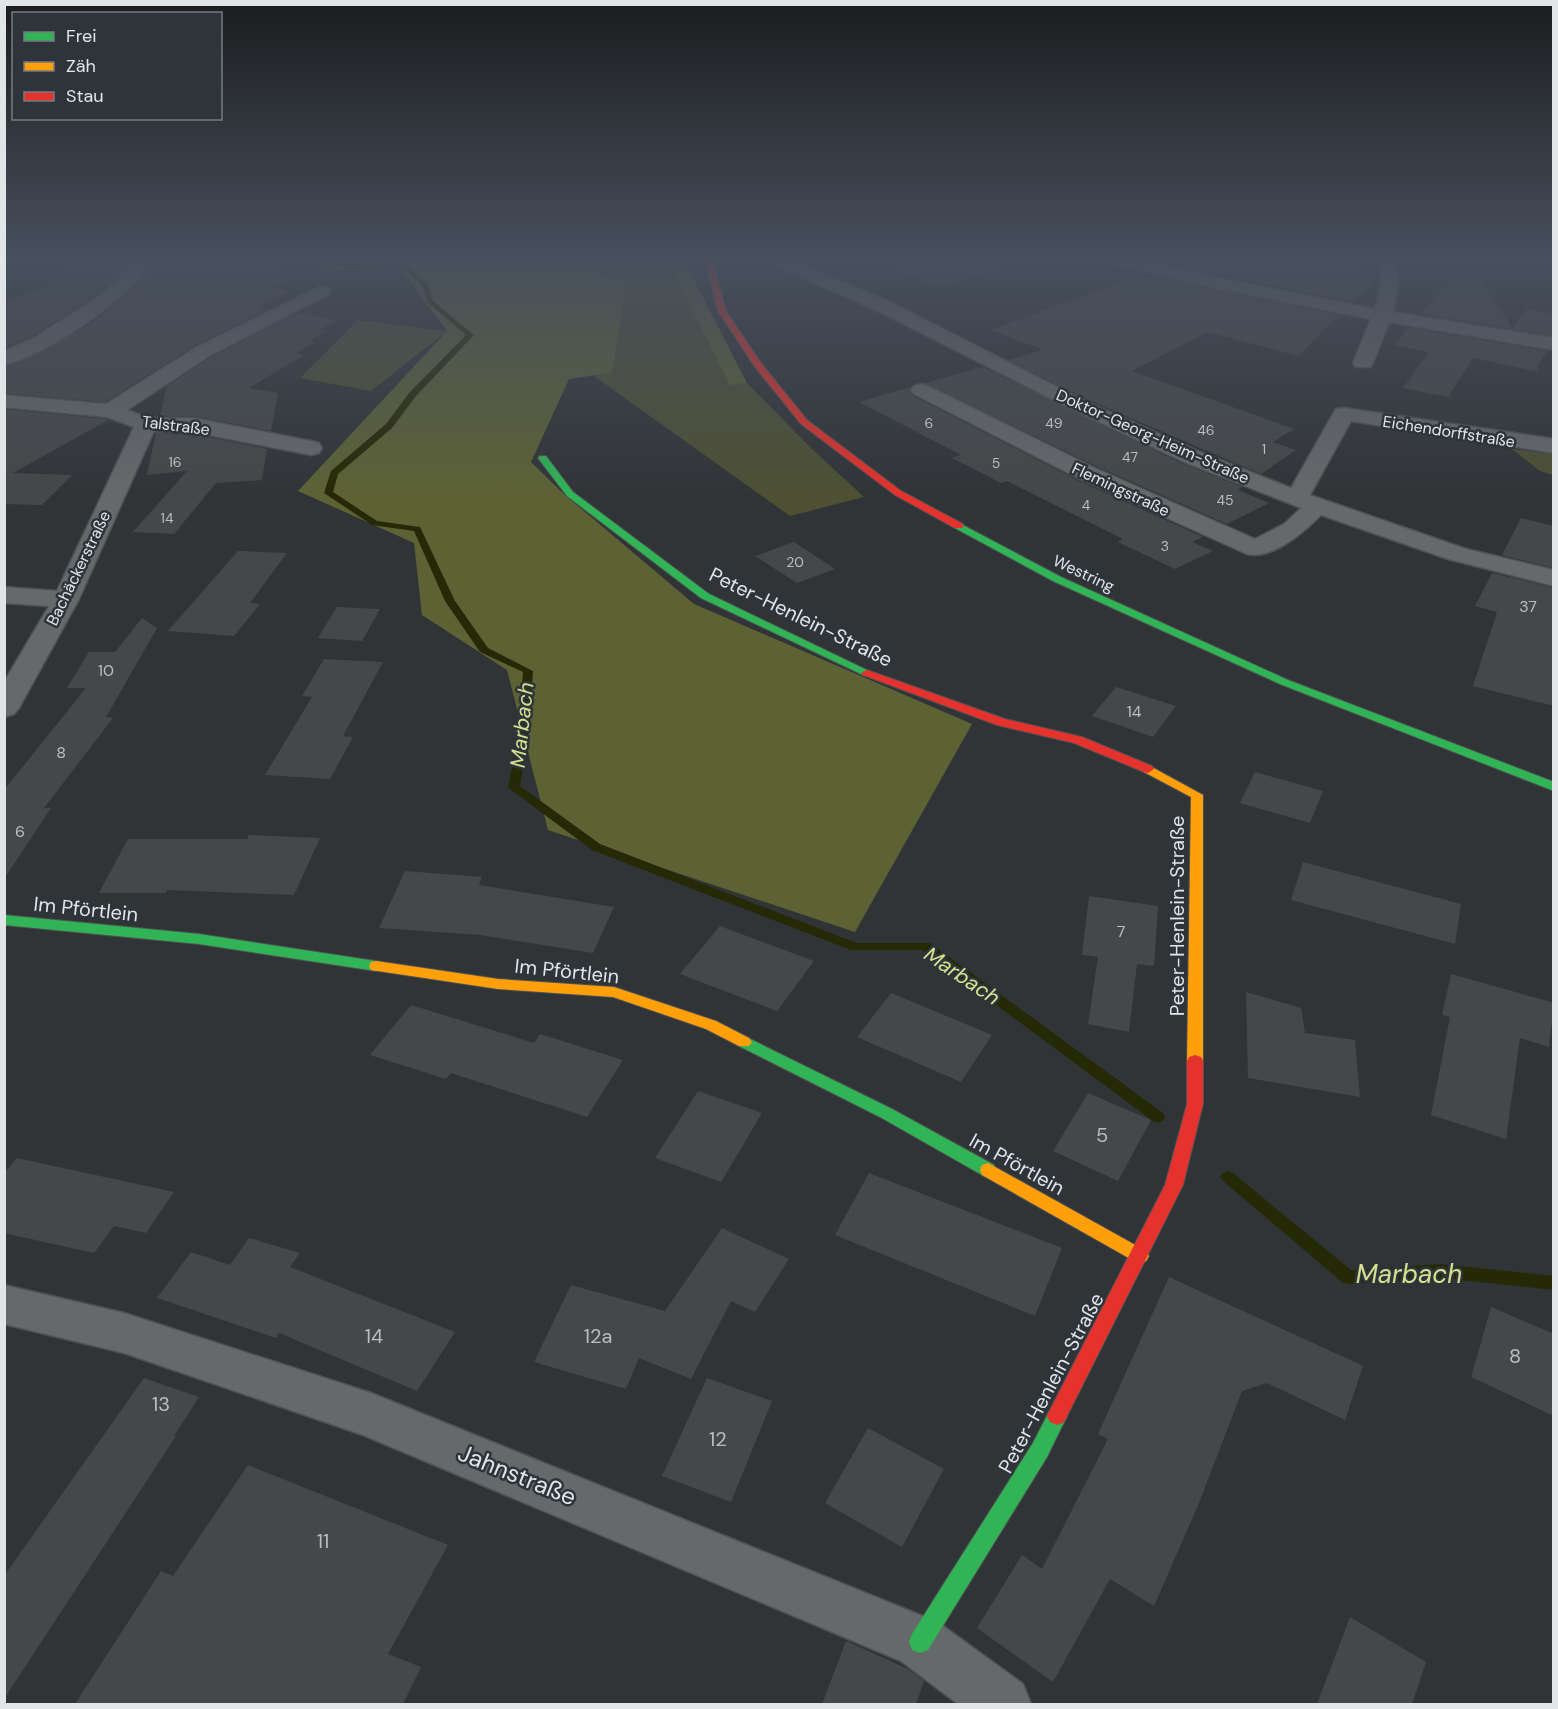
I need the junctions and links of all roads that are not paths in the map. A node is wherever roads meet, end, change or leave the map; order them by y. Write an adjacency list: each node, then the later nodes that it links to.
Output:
1 (52, 335): 8 (street)
2 (236, 335): 12 (street)
3 (738, 335): 22 (street, Westring)
4 (940, 335): 17 (street, Doktor-Georg-Heim-Straße)
5 (1374, 335): 9 (street)
6 (1493, 335): 7 (street)
7 (1554, 344)
8 (4, 359)
9 (1363, 363)
10 (921, 390): 17 (street, Flemingstraße)
11 (4, 401): 12 (street, Talstraße)
12 (111, 411): 13 (street, Talstraße)
13 (146, 424): 15 (street, Talstraße); 20 (street, Bachäckerstraße)
14 (1554, 446): 17 (street, Eichendorffstraße)
15 (311, 448)
16 (543, 458): 24 (street, Peter-Henlein-Straße)
17 (1307, 502): 18 (street, Doktor-Georg-Heim-Straße)
18 (1554, 578)
19 (4, 595): 20 (street)
20 (66, 599): 21 (street, Bachäckerstraße)
21 (4, 708)
22 (1554, 787)
23 (4, 920): 24 (street, Im Pförtlein)
24 (1140, 1256): 26 (street, Peter-Henlein-Straße)
25 (4, 1304): 26 (street, Jahnstraße)
26 (920, 1642): 27 (street, Jahnstraße)
27 (1003, 1704)

